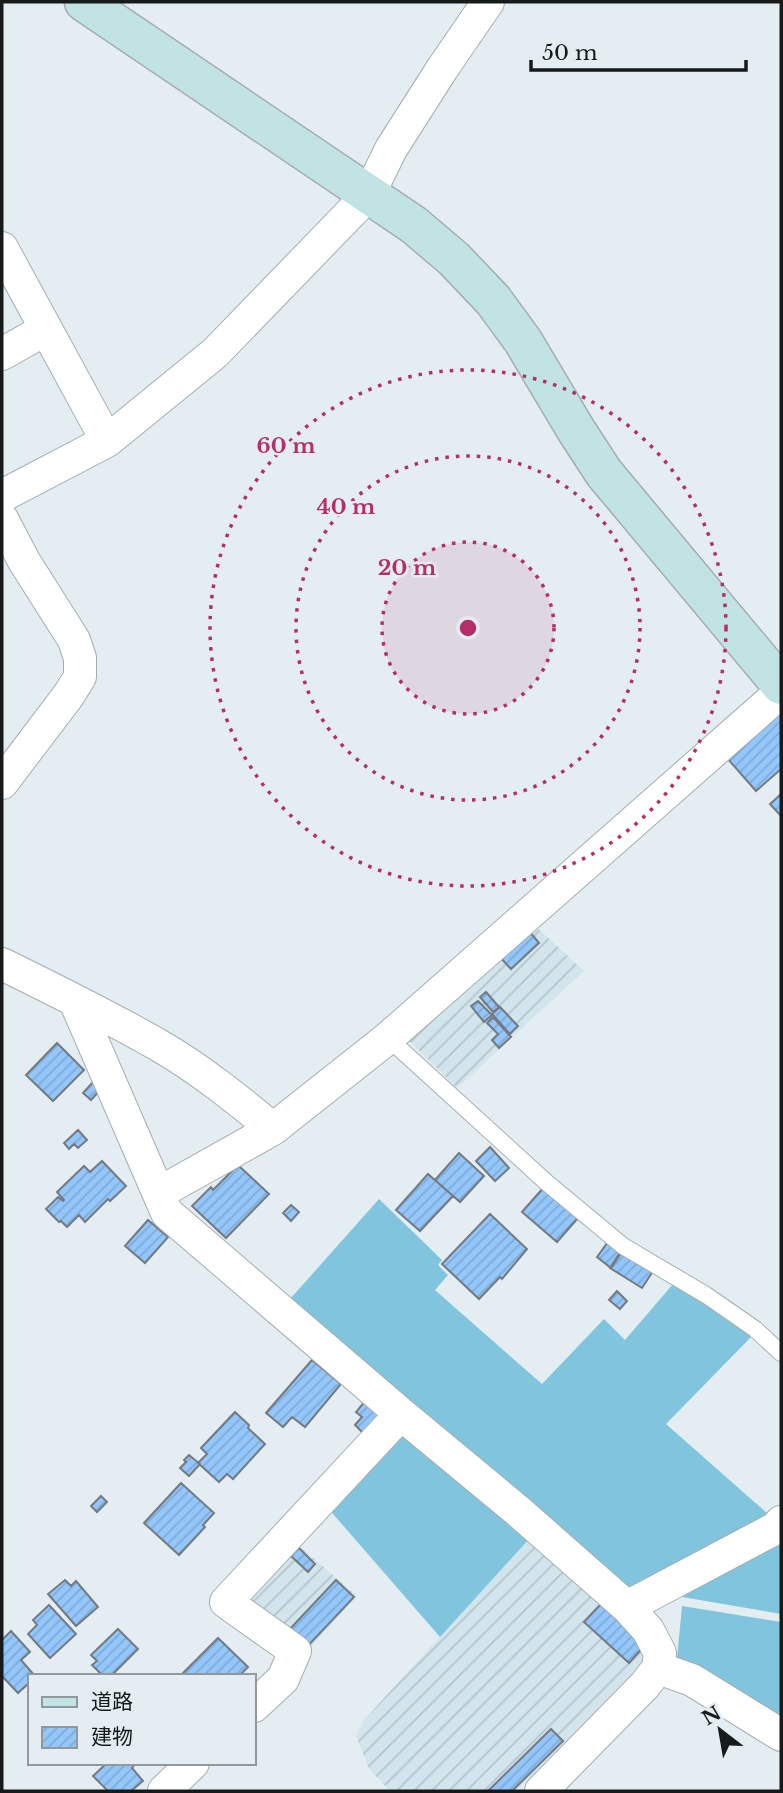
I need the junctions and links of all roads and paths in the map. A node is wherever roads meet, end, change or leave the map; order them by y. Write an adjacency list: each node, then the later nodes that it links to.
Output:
1 (84, 2): 3 (street)
2 (488, 2): 3 (street)
3 (369, 194): 7 (street); 10 (street)
4 (2, 248): 5 (street)
5 (46, 329): 6 (street); 7 (street)
6 (2, 354)
7 (107, 441): 8 (street)
8 (2, 496)
9 (2, 519): 12 (street)
10 (781, 685)
11 (781, 692): 15 (street)
12 (2, 783)
13 (2, 964): 14 (street)
14 (75, 1000): 16 (street); 17 (street)
15 (388, 1038): 16 (street); 18 (lane)
16 (273, 1129): 17 (street)
17 (159, 1193): 19 (street)
18 (781, 1353)
19 (401, 1414): 21 (street); 23 (street)
20 (781, 1522): 21 (street)
21 (627, 1607): 22 (street)
22 (659, 1668): 24 (street); 25 (street)
23 (256, 1704)
24 (781, 1735)
25 (541, 1791)

